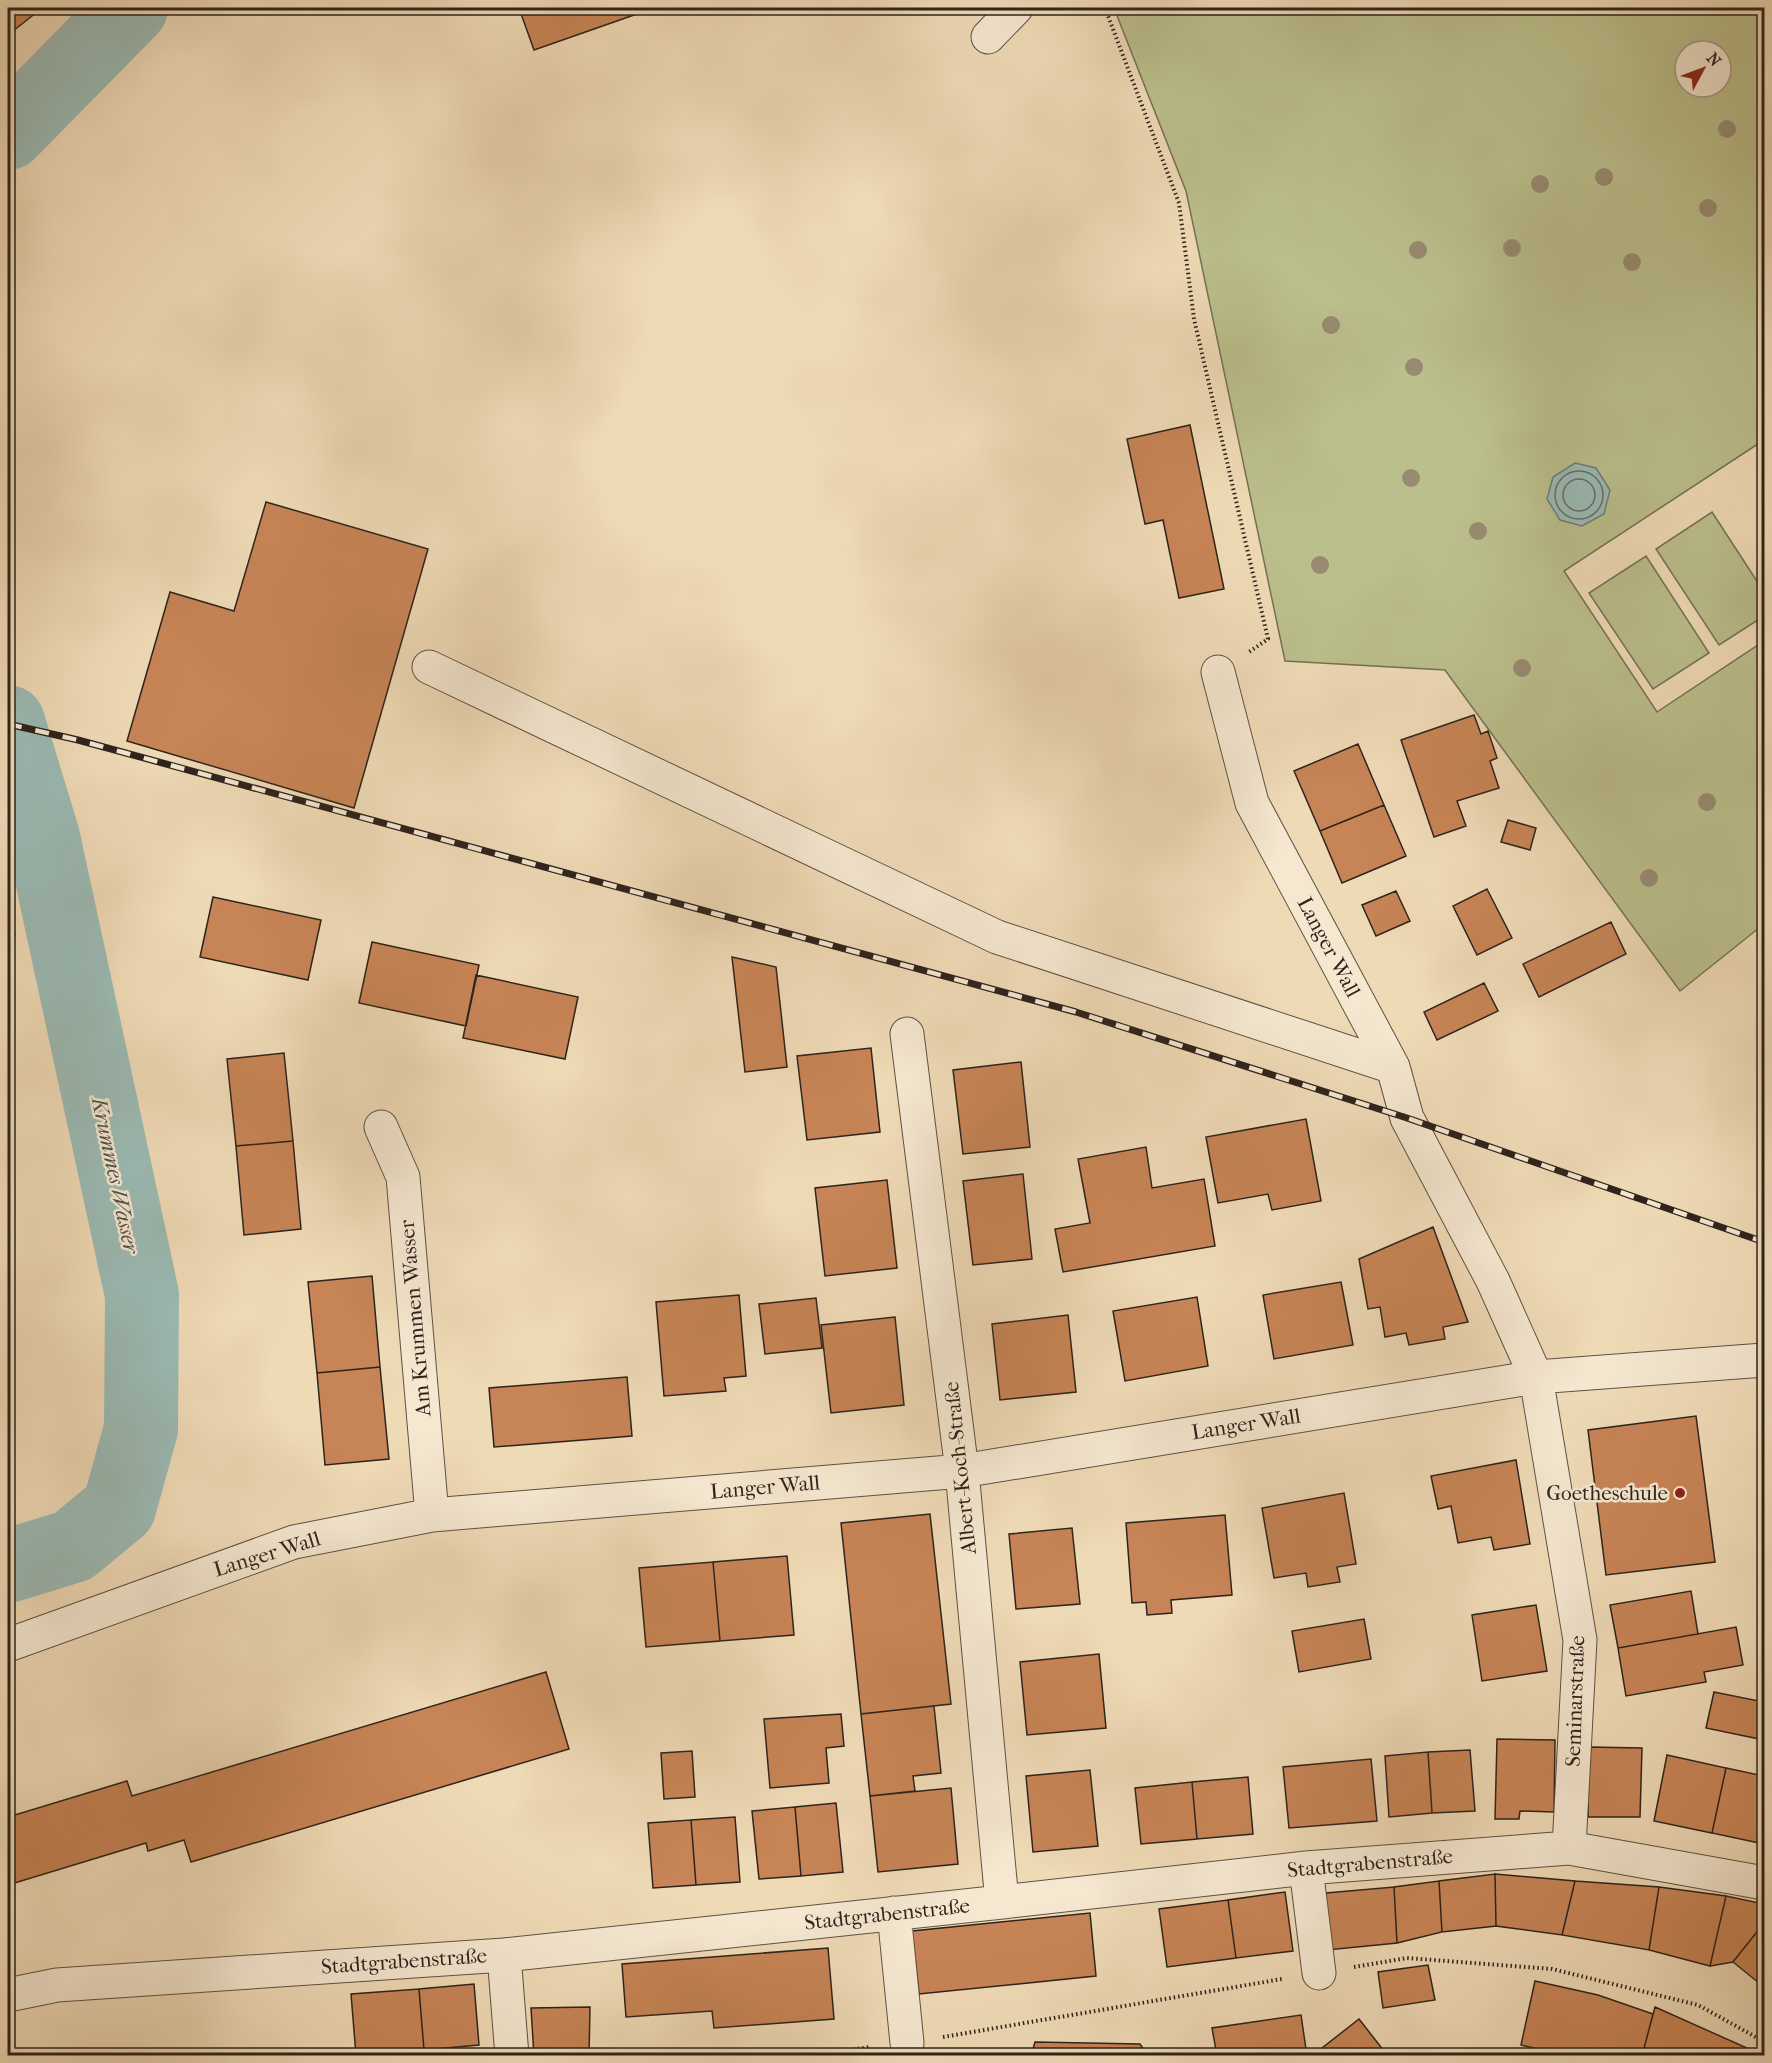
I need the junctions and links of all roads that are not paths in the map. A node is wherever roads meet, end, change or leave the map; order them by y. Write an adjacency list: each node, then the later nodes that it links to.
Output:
1 (1016, 8): 2 (street)
2 (988, 37)
3 (429, 667): 6 (street)
4 (1218, 672): 6 (street, Langer Wall)
5 (907, 1035): 10 (street, Albert-Koch-Straße)
6 (1392, 1068): 9 (street, Langer Wall)
7 (381, 1127): 11 (street, Am Krummen Wasser)
8 (1764, 1360): 9 (street, Langer Wall)
9 (1536, 1377): 10 (street, Langer Wall); 13 (street, Seminarstraße)
10 (962, 1471): 11 (street, Langer Wall); 16 (street, Albert-Koch-Straße)
11 (432, 1515): 12 (street, Langer Wall)
12 (8, 1645)
13 (1569, 1848): 14 (street, Stadtgrabenstraße); 15 (street, Stadtgrabenstraße)
14 (1306, 1868): 16 (street, Stadtgrabenstraße); 19 (street)
15 (1764, 1883)
16 (1002, 1902): 17 (street, Stadtgrabenstraße)
17 (894, 1913): 18 (street, Stadtgrabenstraße); 21 (street)
18 (504, 1955): 20 (street, Stadtgrabenstraße); 22 (street)
19 (1318, 1973)
20 (8, 1995)
21 (907, 2043)
22 (512, 2055)

